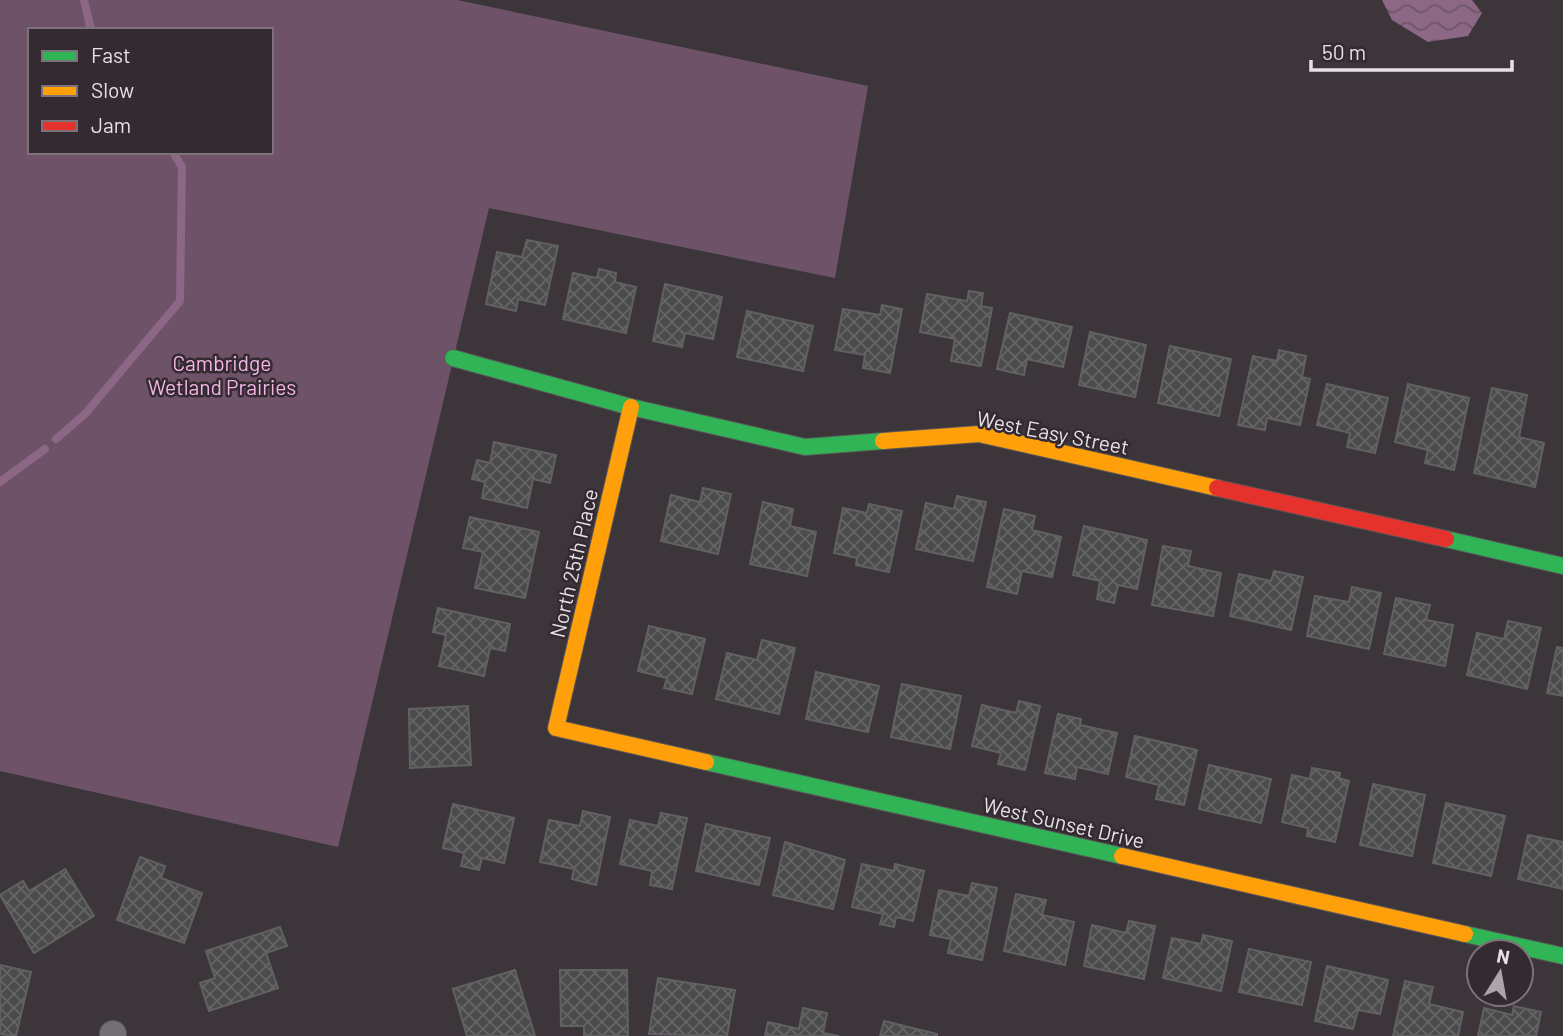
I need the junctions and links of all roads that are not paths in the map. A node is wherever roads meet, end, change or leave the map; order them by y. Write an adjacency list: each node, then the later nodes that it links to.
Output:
1 (453, 358): 2 (street, West Easy Street)
2 (631, 407): 3 (street, West Easy Street); 4 (street, North 25th Place)
3 (1563, 566)
4 (556, 728): 5 (street, West Sunset Drive)
5 (1563, 956)

